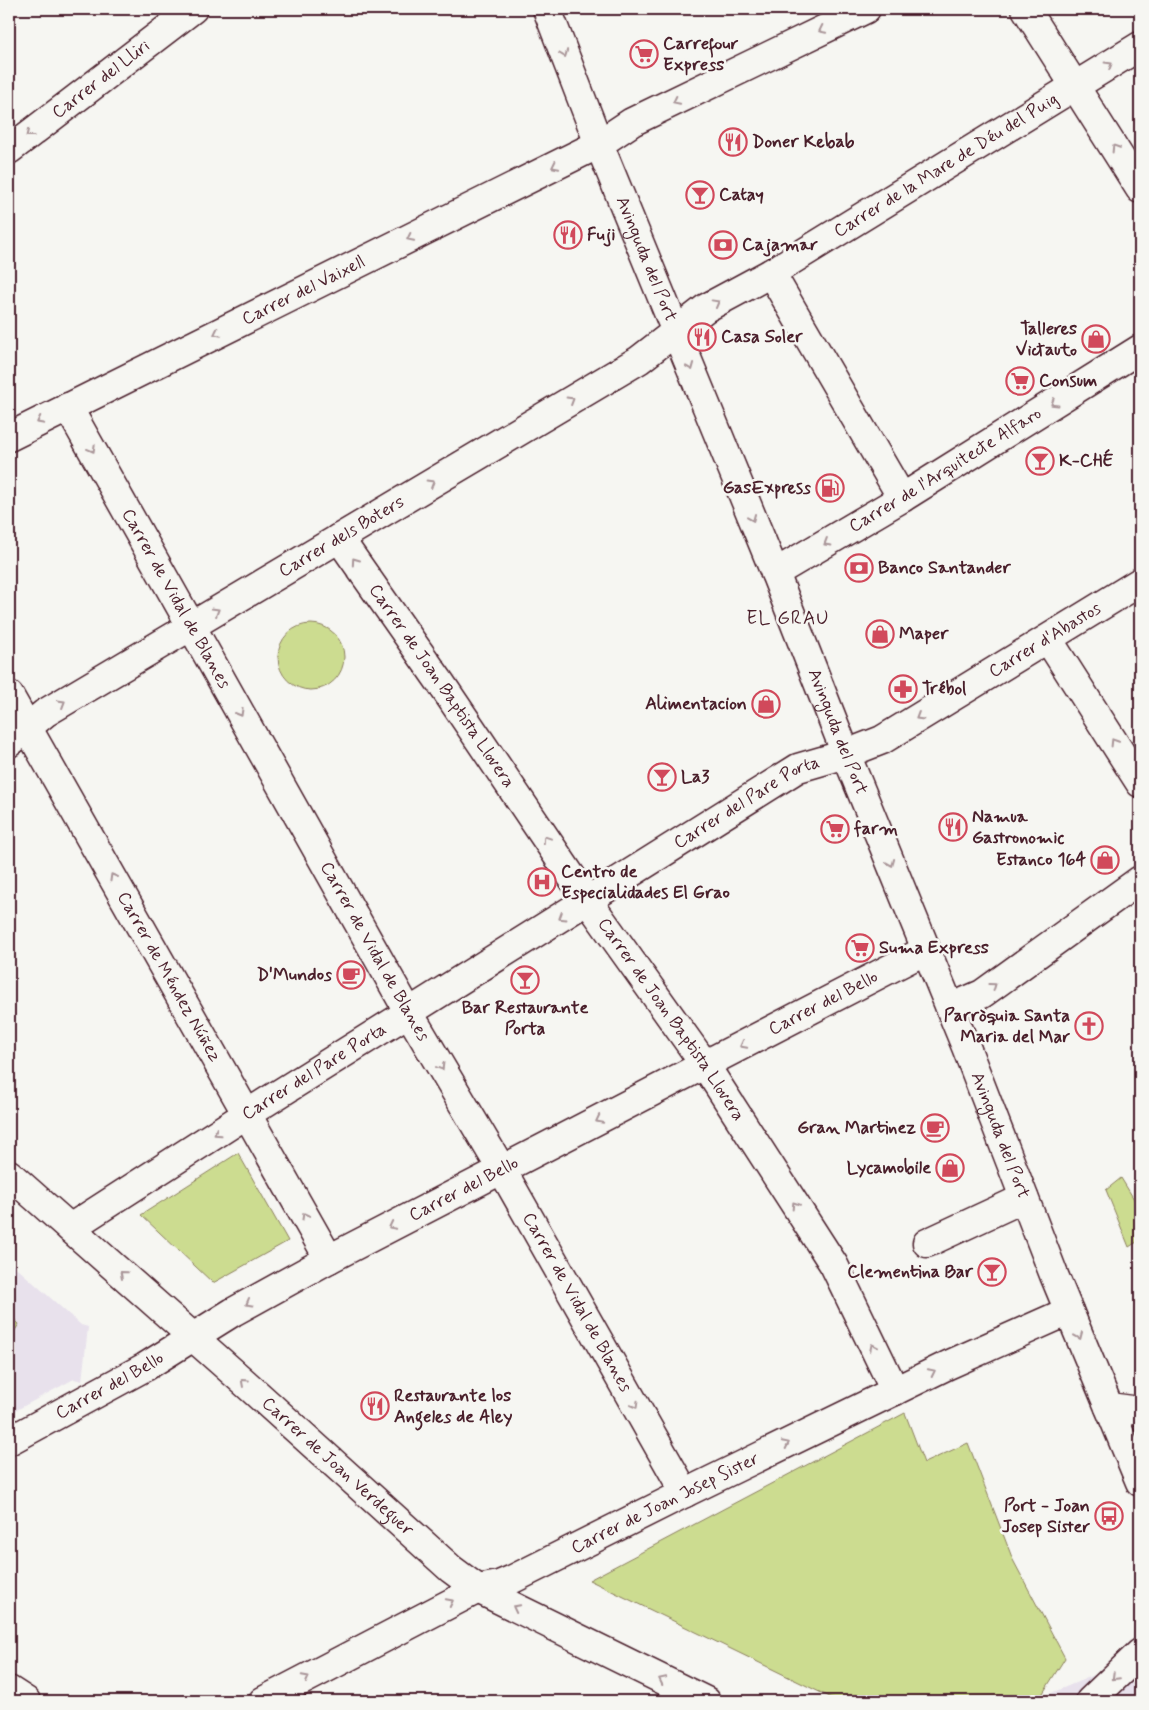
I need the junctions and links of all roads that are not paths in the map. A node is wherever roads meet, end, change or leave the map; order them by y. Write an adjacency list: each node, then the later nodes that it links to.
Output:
1 (193, 9): 8 (street, Carrer del Lliri, one-way to 8)
2 (547, 9): 7 (street, Avinguda del Port, one-way to 7)
3 (866, 9): 7 (street, Carrer del Vaixell, one-way to 7)
4 (1026, 9): 6 (street)
5 (1140, 46): 6 (street, Carrer de la Mare de Déu del Puig, one-way to 5)
6 (1076, 86): 9 (street, one-way to 6); 10 (street, Carrer de la Mare de Déu del Puig)
7 (599, 144): 11 (street, Avinguda del Port); 13 (street, Carrer del Vaixell, one-way to 13)
8 (9, 150)
9 (1140, 189)
10 (771, 273): 11 (street, Carrer de la Mare de Déu del Puig, one-way to 10); 15 (street)
11 (676, 331): 16 (street, Carrer dels Boters, one-way to 11); 17 (street, Avinguda del Port, one-way to 17)
12 (1140, 349): 15 (street, Carrer de l'Arquitecte Alfaro, one-way to 15)
13 (68, 407): 14 (street, Carrer del Vaixell, one-way to 14); 19 (street, Carrer de Vidal de Blanes, one-way to 19)
14 (9, 437)
15 (902, 498): 17 (street, Carrer de l'Arquitecte Alfaro, one-way to 17)
16 (339, 538): 19 (street, Carrer dels Boters, one-way to 16); 26 (street, Carrer de Joan Baptista Llovera, one-way to 16)
17 (775, 573): 23 (street, Avinguda del Port)
18 (1140, 582): 20 (street, Carrer d'Abastos)
19 (191, 627): 22 (street, Carrer dels Boters, one-way to 19); 29 (street, Carrer de Vidal de Blanes, one-way to 29)
20 (1048, 639): 23 (street, Carrer d'Abastos, one-way to 23); 24 (street, one-way to 20)
21 (9, 695): 22 (street, Carrer de Méndez Núñez)
22 (18, 735): 31 (street, Carrer de Méndez Núñez, one-way to 22)
23 (846, 754): 26 (street, Carrer del Pare Porta); 27 (street, Avinguda del Port, one-way to 27)
24 (1140, 783)
25 (1140, 880): 28 (street, one-way to 25)
26 (588, 901): 29 (street, Carrer del Pare Porta, one-way to 29); 30 (street, Carrer de Joan Baptista Llovera)
27 (926, 950): 28 (street, Avinguda del Port); 30 (street, Carrer del Bello, one-way to 30)
28 (950, 1008): 34 (street, Avinguda del Port)
29 (409, 1013): 31 (street, Carrer del Pare Porta); 32 (street, Carrer de Vidal de Blanes, one-way to 32)
30 (705, 1065): 32 (street, Carrer del Bello, one-way to 32); 40 (street, Carrer de Joan Baptista Llovera, one-way to 30)
31 (248, 1114): 35 (street, Carrer del Pare Porta, one-way to 35); 37 (street, Carrer de Méndez Núñez, one-way to 31)
32 (502, 1170): 37 (street, Carrer del Bello, one-way to 37); 45 (street, Carrer de Vidal de Blanes, one-way to 45)
33 (9, 1174): 35 (street, Carrer de Joan Verdeguer)
34 (1024, 1198): 36 (street); 38 (street, Avinguda del Port)
35 (70, 1228): 39 (street, Carrer de Joan Verdeguer, one-way to 35)
36 (927, 1243)
37 (328, 1259): 39 (street, Carrer del Bello, one-way to 39)
38 (1069, 1311): 40 (street, Carrer de Joan Josep Sister, one-way to 38); 41 (street, Avinguda del Port, one-way to 41)
39 (194, 1337): 43 (street, Carrer del Bello); 46 (street, Carrer de Joan Verdeguer, one-way to 39)
40 (895, 1391): 45 (street, Carrer de Joan Josep Sister, one-way to 40)
41 (1109, 1407): 42 (street); 44 (street, Avinguda del Port)
42 (1140, 1412)
43 (9, 1441)
44 (1140, 1482)
45 (685, 1493): 46 (street, Carrer de Joan Josep Sister)
46 (478, 1589): 50 (street, Carrer de Joan Josep Sister, one-way to 46); 51 (street, Carrer de Joan Verdeguer, one-way to 46)
47 (1140, 1653): 52 (street, one-way to 52)
48 (9, 1690): 49 (street)
49 (26, 1701)
50 (263, 1701)
51 (706, 1701)
52 (1090, 1701)

